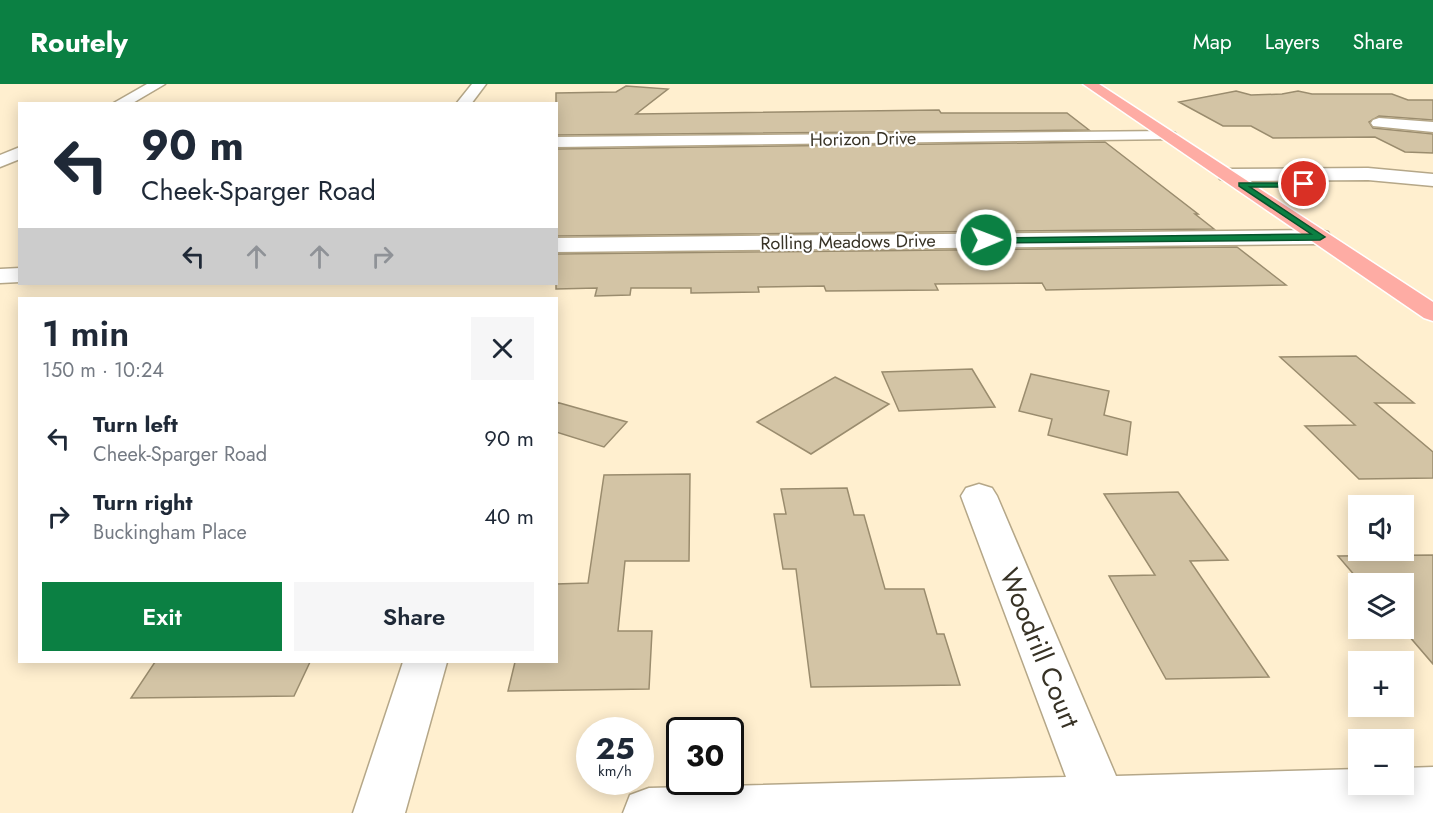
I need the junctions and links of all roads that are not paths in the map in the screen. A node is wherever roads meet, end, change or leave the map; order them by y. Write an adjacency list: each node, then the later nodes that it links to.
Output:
1 (158, 84): 4 (street)
2 (479, 84): 5 (street)
3 (1090, 84): 8 (main road)
4 (123, 102)
5 (464, 102)
6 (1379, 123): 7 (street)
7 (1433, 127)
8 (1169, 136): 9 (street, Horizon Drive); 14 (main road)
9 (558, 142)
10 (18, 153): 11 (street)
11 (0, 162)
12 (0, 170): 13 (street)
13 (18, 170)
14 (1234, 180): 15 (street); 16 (main road)
15 (1433, 180)
16 (1320, 237): 17 (street, Rolling Meadows Drive); 20 (main road)
17 (558, 245)
18 (18, 275): 19 (street)
19 (0, 276)
20 (1433, 313)
21 (980, 496): 24 (street, Woodrill Court)
22 (425, 663): 25 (street)
23 (1433, 791): 24 (street)
24 (1101, 800): 26 (street)
25 (379, 813)
26 (649, 813)

